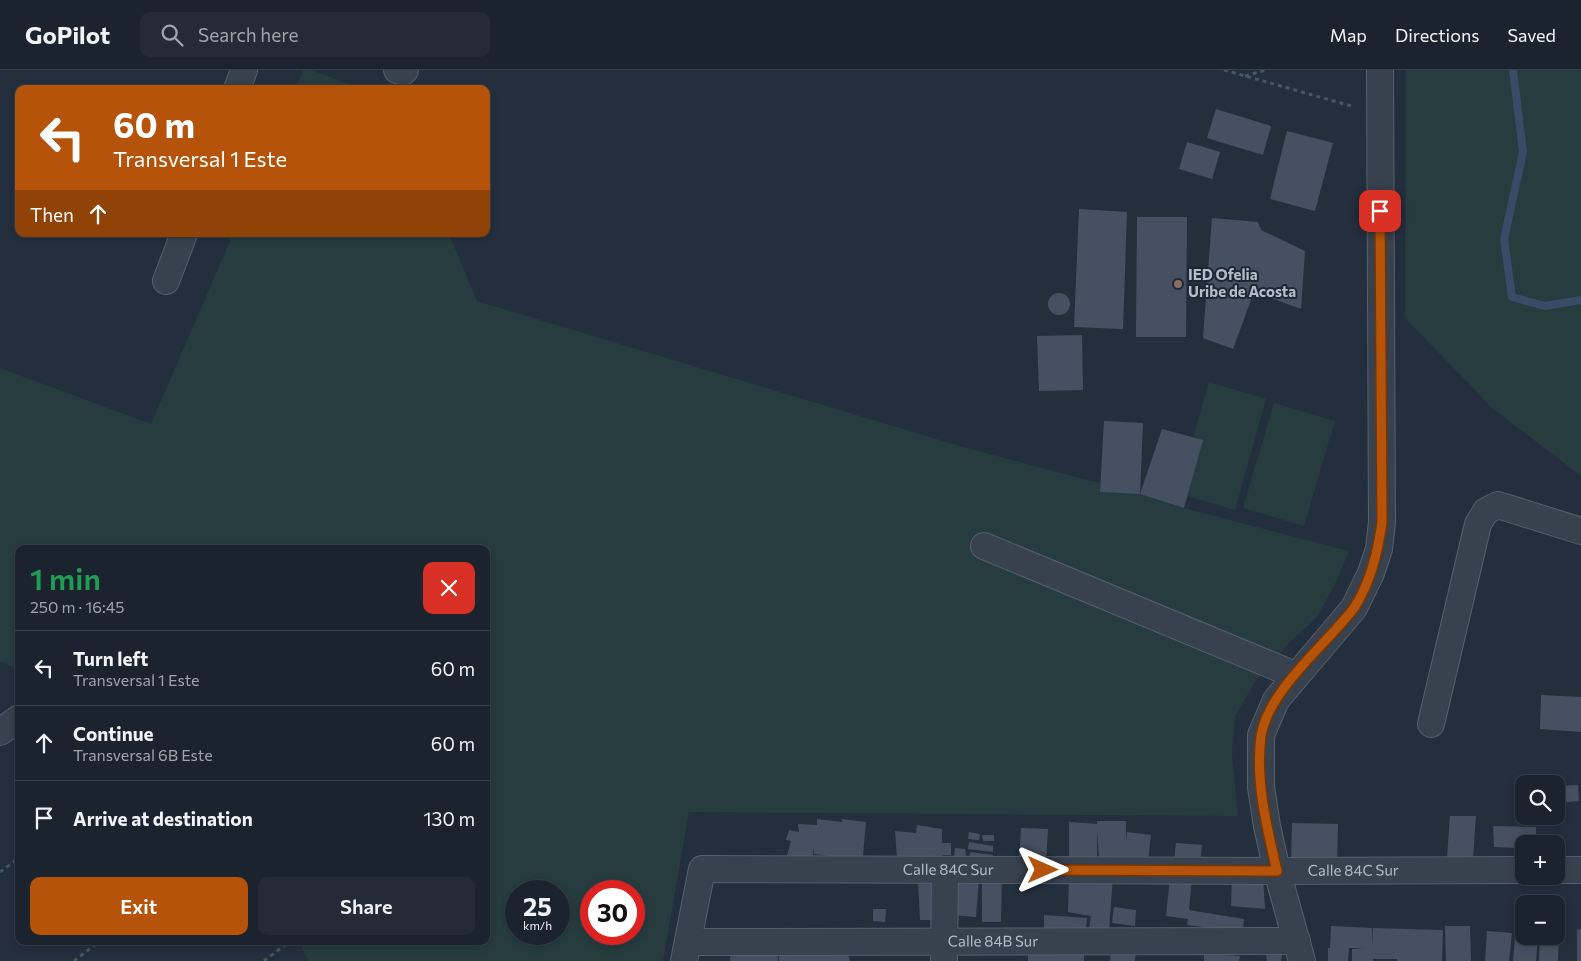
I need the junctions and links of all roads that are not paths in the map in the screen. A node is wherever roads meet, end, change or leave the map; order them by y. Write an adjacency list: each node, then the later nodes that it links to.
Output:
1 (244, 70): 5 (street)
2 (397, 70): 3 (street)
3 (405, 70)
4 (1380, 70): 10 (street)
5 (238, 85)
6 (183, 237): 7 (street)
7 (166, 281)
8 (1581, 531): 12 (street)
9 (984, 546): 10 (street)
10 (1295, 675): 18 (street)
11 (15, 721): 13 (street)
12 (1431, 724)
13 (0, 732)
14 (945, 870): 18 (street, Calle 84C Sur); 19 (street, Calle 84C Sur); 20 (street)
15 (1515, 870): 18 (street, Calle 84C Sur)
16 (1565, 870): 17 (street)
17 (1581, 870)
18 (1277, 871): 21 (street)
19 (686, 951): 20 (street, Calle 84B Sur)
20 (944, 951): 21 (street, Calle 84B Sur)
21 (1300, 951)

